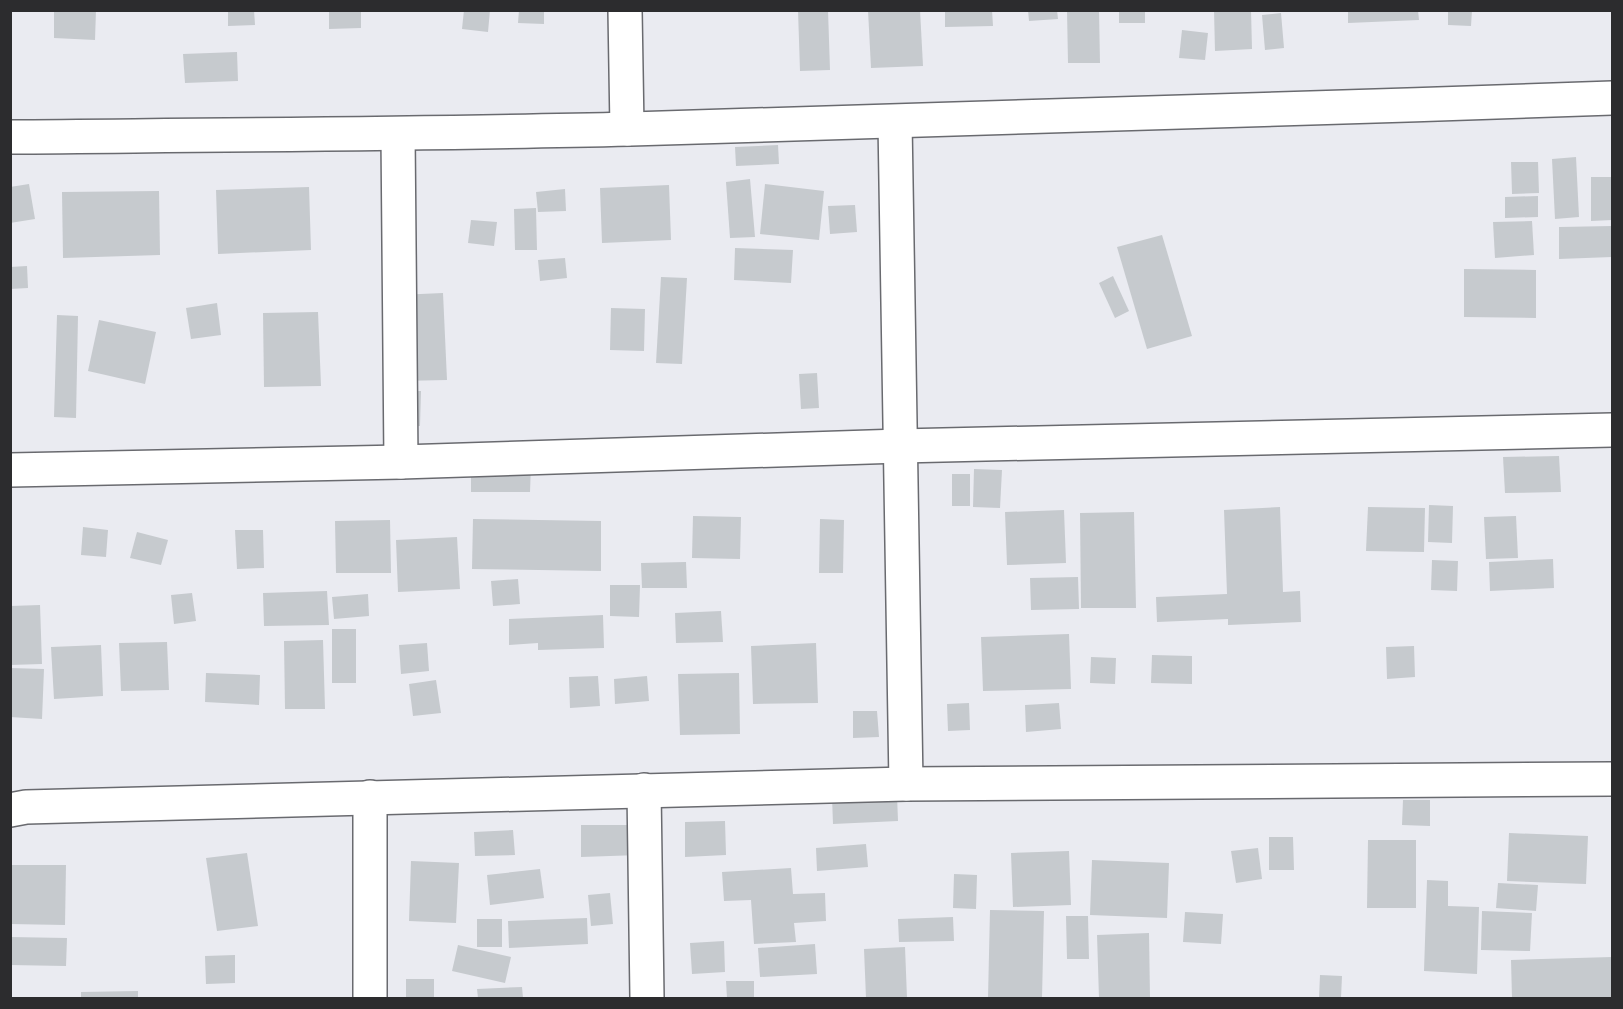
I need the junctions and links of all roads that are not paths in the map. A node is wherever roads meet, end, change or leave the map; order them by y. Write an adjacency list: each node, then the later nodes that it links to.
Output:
1 (625, 10): 4 (street)
2 (1612, 98): 3 (street)
3 (895, 122): 4 (street); 8 (street)
4 (627, 129): 5 (street)
5 (398, 134): 6 (street); 9 (street)
6 (10, 137)
7 (1612, 430): 8 (street)
8 (900, 446): 9 (street); 12 (street)
9 (401, 462): 10 (street)
10 (10, 470)
11 (1612, 779): 12 (street)
12 (906, 784): 13 (street)
13 (644, 790): 14 (street); 17 (street)
14 (370, 797): 15 (street); 16 (street)
15 (10, 810)
16 (370, 999)
17 (647, 999)

